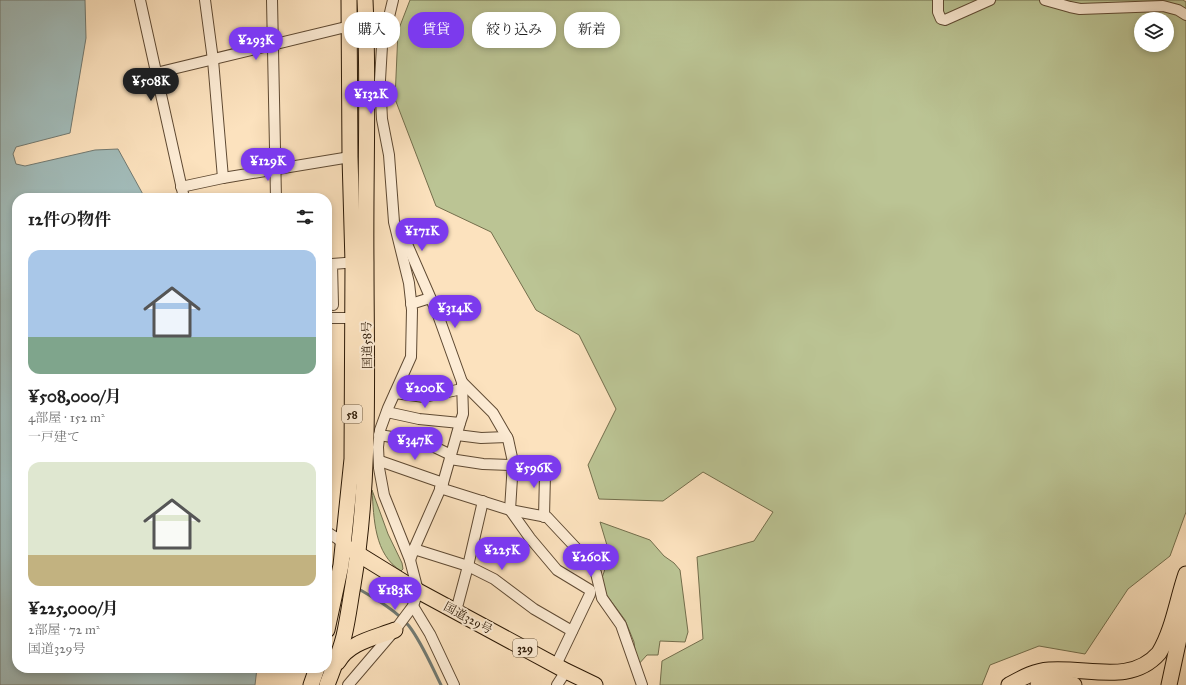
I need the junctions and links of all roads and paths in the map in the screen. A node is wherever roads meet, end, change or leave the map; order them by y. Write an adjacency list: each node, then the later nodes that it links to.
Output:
1 (140, 0): 16 (street)
2 (205, 0): 15 (street)
3 (272, 0): 13 (street)
4 (349, 0): 10 (highway, 国道58号 / 58)
5 (365, 0): 24 (highway, 国道58号 / 58)
6 (393, 0): 23 (street)
7 (938, 0): 8 (street)
8 (990, 0)
9 (1046, 0): 11 (street)
10 (349, 12)
11 (1186, 15)
12 (344, 28): 13 (street)
13 (274, 45): 15 (street); 18 (street)
14 (350, 48): 17 (highway, 国道58号 / 58)
15 (213, 60): 16 (street); 19 (street)
16 (156, 73): 20 (street)
17 (350, 157): 18 (street); 24 (highway, 国道58号 / 58)
18 (276, 169): 19 (street); 22 (street)
19 (223, 178): 20 (street)
20 (181, 187): 21 (street)
21 (183, 193)
22 (276, 193)
23 (397, 233): 25 (street); 26 (street)
24 (360, 262): 27 (street); 29 (highway, 国道58号 / 58); 49 (highway, 国道58号 / 58)
25 (430, 298): 26 (street); 30 (street)
26 (411, 304): 31 (street)
27 (333, 305)
28 (332, 318): 29 (street)
29 (353, 318): 47 (highway, 国道58号 / 58)
30 (462, 386): 31 (street); 33 (street); 36 (street)
31 (395, 393): 32 (street)
32 (387, 412): 33 (street); 35 (street)
33 (460, 423): 34 (street)
34 (457, 434): 36 (street); 37 (street)
35 (379, 435): 37 (street); 38 (street)
36 (507, 437): 39 (street)
37 (450, 457): 39 (street); 40 (street)
38 (380, 461): 40 (street); 50 (street)
39 (513, 468): 42 (street); 44 (street)
40 (442, 485): 41 (street); 48 (street)
41 (483, 501): 42 (street); 51 (street)
42 (510, 510): 43 (street); 45 (street)
43 (529, 514): 44 (street); 45 (street)
44 (544, 517): 70 (street)
45 (519, 522): 60 (street)
46 (332, 536): 47 (street)
47 (344, 545): 49 (highway, 国道329号 / 329); 56 (highway, 国道58号 / 58)
48 (414, 548): 50 (street); 51 (street)
49 (358, 554): 53 (highway, 国道329号 / 329); 62 (highway, 国道58号 / 58)
50 (410, 560): 53 (street)
51 (468, 566): 57 (street); 60 (street)
52 (1186, 574): 71 (highway)
53 (418, 591): 54 (street); 57 (highway, 国道329号 / 329)
54 (414, 606): 59 (street); 67 (street)
55 (1186, 606): 58 (highway)
56 (332, 608)
57 (456, 611): 61 (highway, 国道329号 / 329)
58 (1182, 628): 74 (highway); 75 (highway)
59 (395, 630): 64 (highway); 66 (street)
60 (572, 631): 61 (street)
61 (561, 668): 68 (street); 69 (highway, 国道329号 / 329)
62 (332, 670)
63 (315, 673): 65 (highway)
64 (328, 682)
65 (311, 685)
66 (348, 685)
67 (454, 685)
68 (557, 685)
69 (595, 685)
70 (642, 685)
71 (1009, 685)
72 (1038, 685): 73 (highway)
73 (1074, 685)
74 (1169, 685)
75 (1179, 685)

